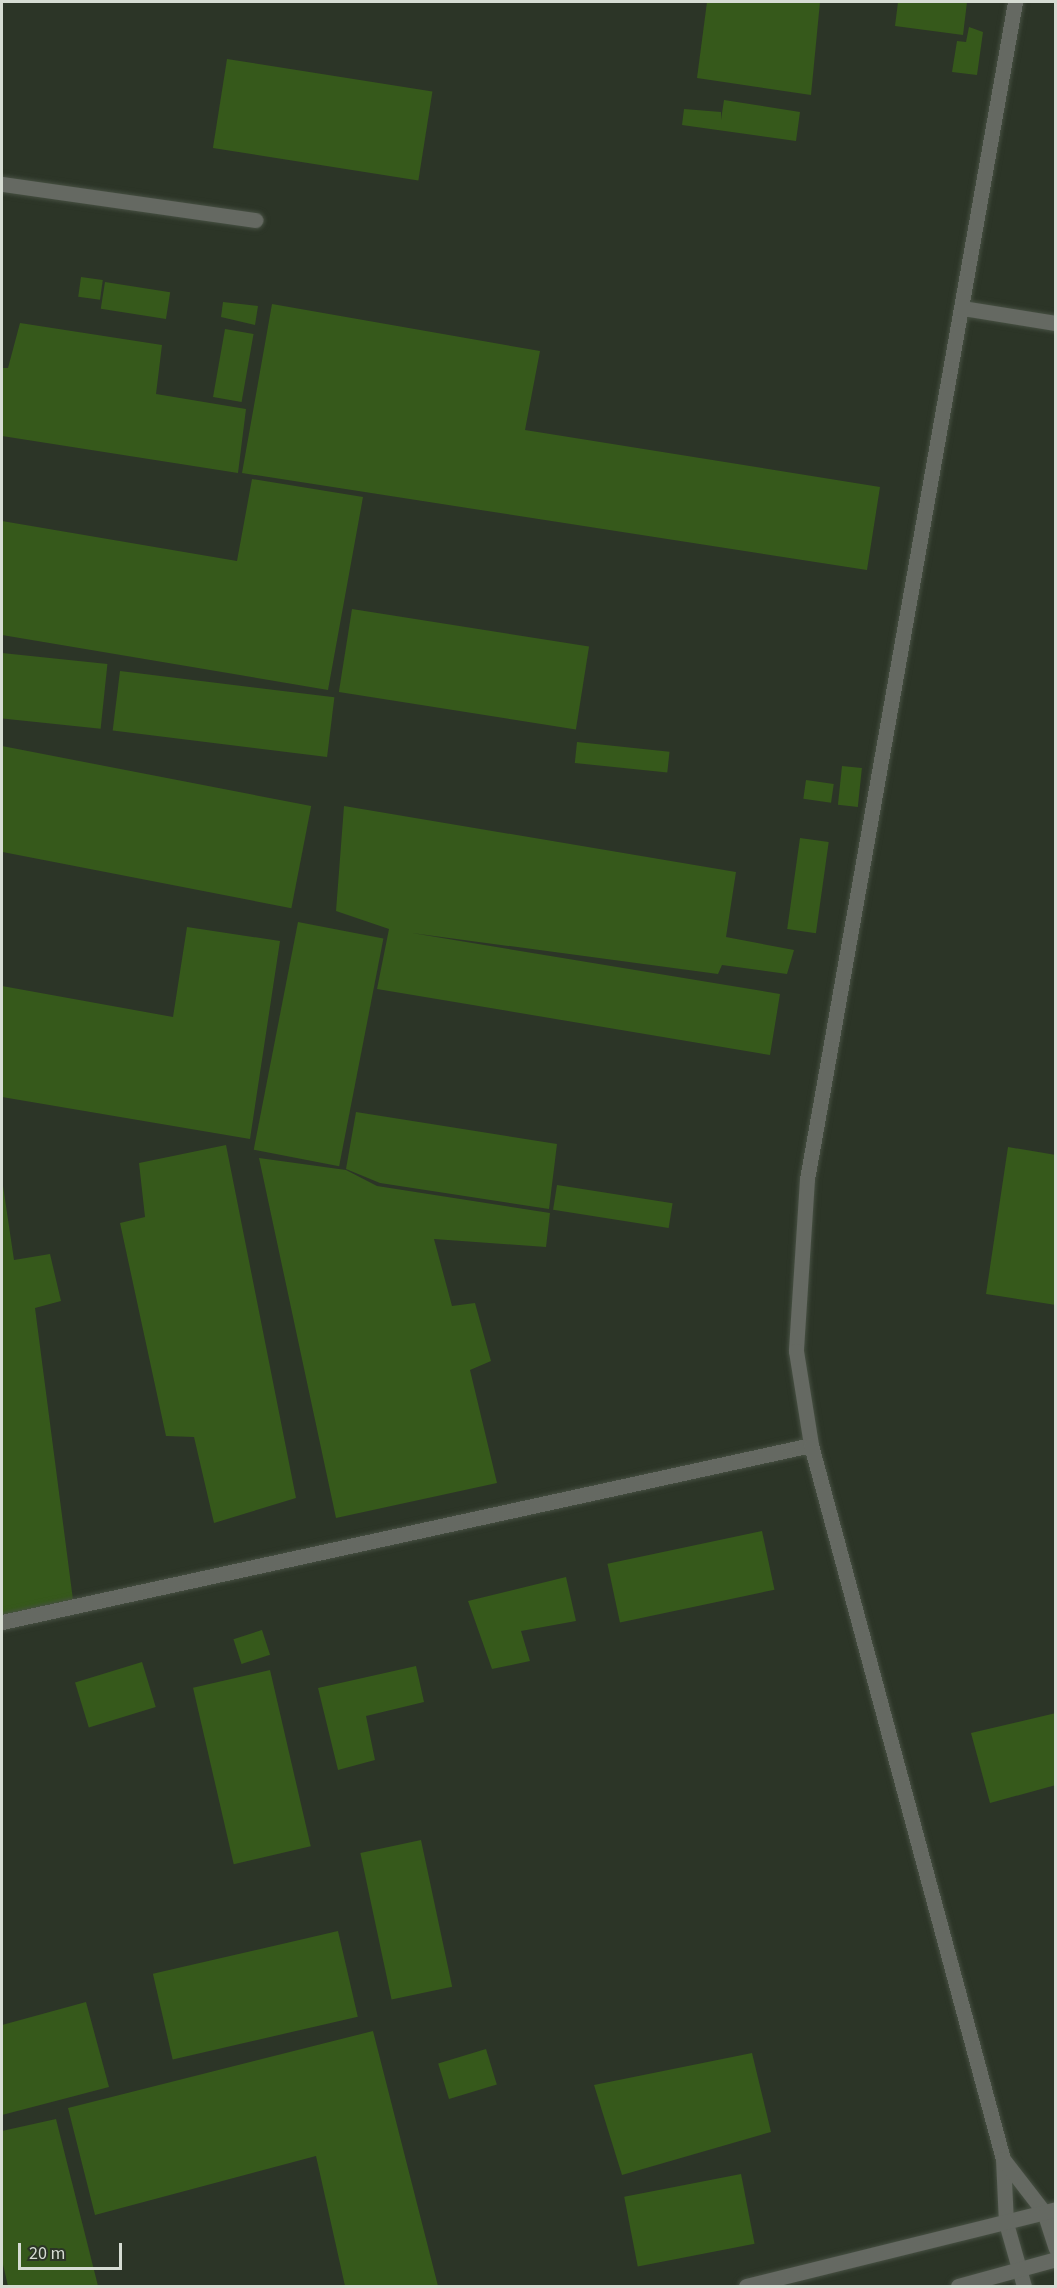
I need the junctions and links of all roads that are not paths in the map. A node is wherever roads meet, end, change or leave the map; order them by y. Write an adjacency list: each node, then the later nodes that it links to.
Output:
1 (1015, 2): 4 (street)
2 (2, 184): 3 (street)
3 (255, 220)
4 (963, 308): 5 (street); 6 (street)
5 (1056, 323)
6 (811, 1445): 7 (street); 8 (street)
7 (2, 1622)
8 (1003, 2159): 9 (street); 10 (street)
9 (1050, 2210): 10 (street); 11 (street)
10 (1006, 2223): 13 (street); 14 (street)
11 (1056, 2248)
12 (1056, 2259): 13 (street)
13 (1019, 2270): 15 (street); 16 (street)
14 (747, 2286)
15 (958, 2286)
16 (1023, 2286)

